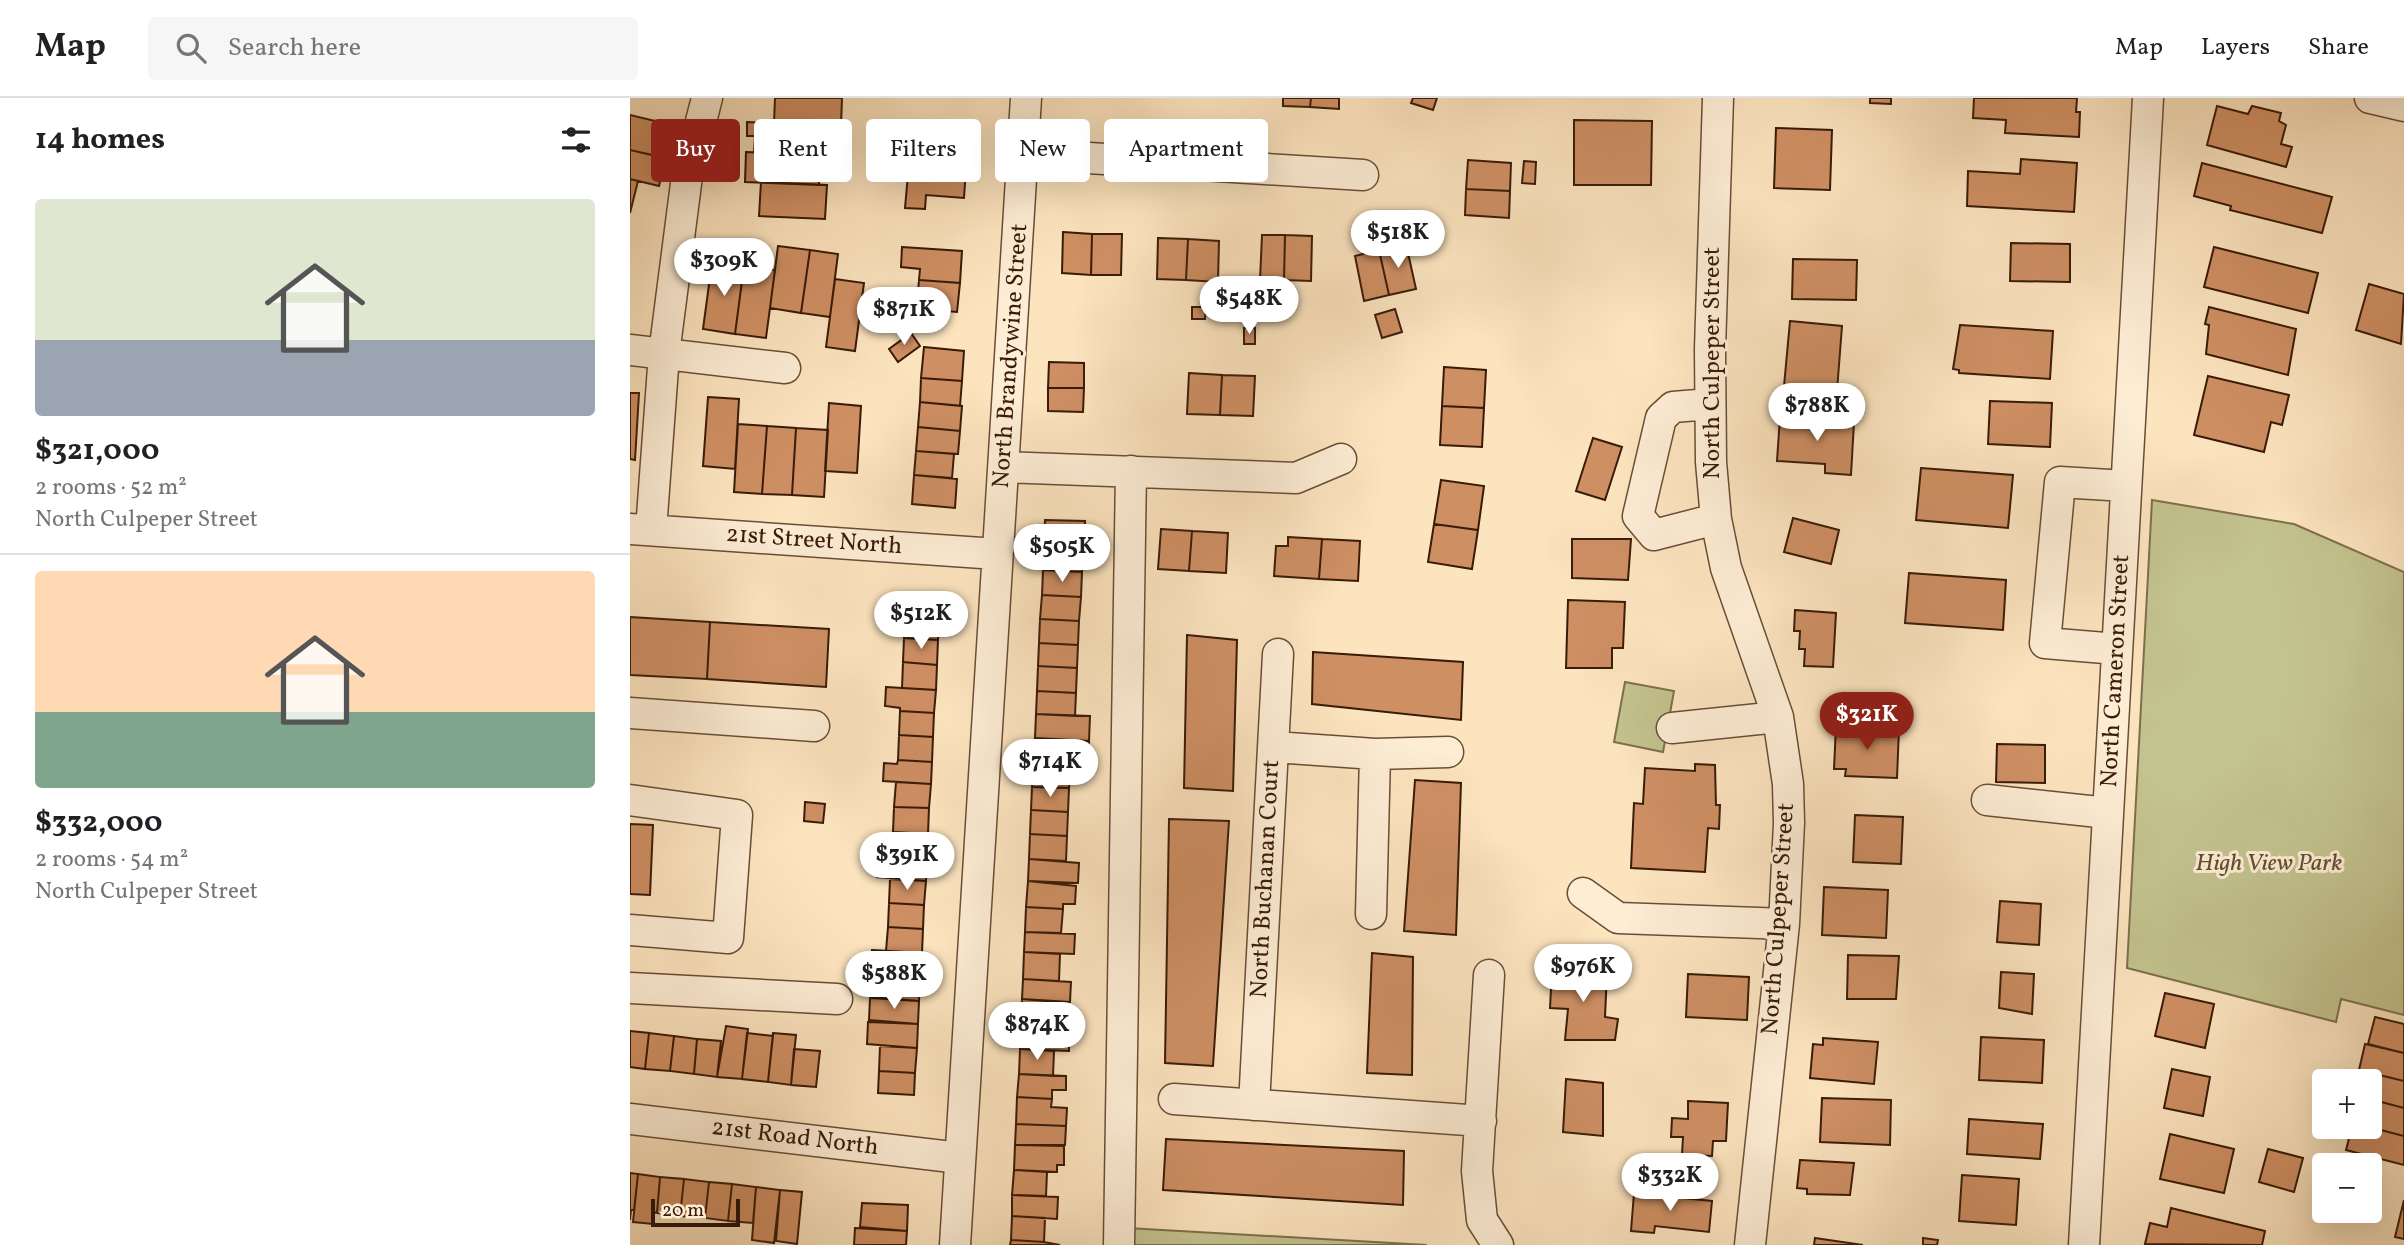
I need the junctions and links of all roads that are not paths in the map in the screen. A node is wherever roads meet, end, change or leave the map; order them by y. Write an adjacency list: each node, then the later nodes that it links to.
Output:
1 (707, 98): 12 (street)
2 (1027, 98): 7 (street, North Brandywine Street)
3 (1718, 98): 14 (street, North Culpeper Street)
4 (2148, 98): 18 (street, North Cameron Street)
5 (2370, 98): 6 (street)
6 (2404, 106)
7 (1026, 119)
8 (1090, 158): 9 (street)
9 (1363, 175)
10 (1022, 182): 16 (street, North Brandywine Street)
11 (630, 350): 12 (street)
12 (664, 354): 13 (street); 20 (street)
13 (785, 368)
14 (1710, 404): 19 (street, North Culpeper Street); 19 (street)
15 (1341, 458): 17 (street)
16 (1005, 467): 17 (street); 21 (street, North Brandywine Street)
17 (1131, 471): 47 (street)
18 (2126, 486): 22 (street, North Cameron Street); 22 (street)
19 (1716, 519): 25 (street, North Culpeper Street)
20 (641, 530): 21 (street, 21st Street North)
21 (998, 554): 45 (street, North Brandywine Street)
22 (2117, 649): 33 (street, North Cameron Street)
23 (1278, 654): 28 (street, North Buchanan Court)
24 (630, 713): 26 (street)
25 (1779, 717): 27 (street); 36 (street, North Culpeper Street)
26 (814, 726)
27 (1672, 727)
28 (1274, 747): 30 (street); 42 (street, North Buchanan Court)
29 (1448, 752): 30 (street)
30 (1375, 754): 35 (street)
31 (630, 800): 37 (street)
32 (1987, 800): 33 (street)
33 (2108, 813): 50 (street, North Cameron Street)
34 (1583, 892): 36 (street)
35 (1371, 915)
36 (1784, 924): 49 (street, North Culpeper Street)
37 (630, 930)
38 (1489, 975): 44 (street)
39 (630, 988): 40 (street)
40 (837, 999)
41 (1174, 1100): 42 (street)
42 (1254, 1105): 44 (street)
43 (630, 1119): 45 (street, 21st Road North)
44 (1480, 1121): 48 (street)
45 (960, 1158): 46 (street, North Brandywine Street)
46 (955, 1245)
47 (1119, 1245)
48 (1497, 1245)
49 (1750, 1245)
50 (2084, 1245)

